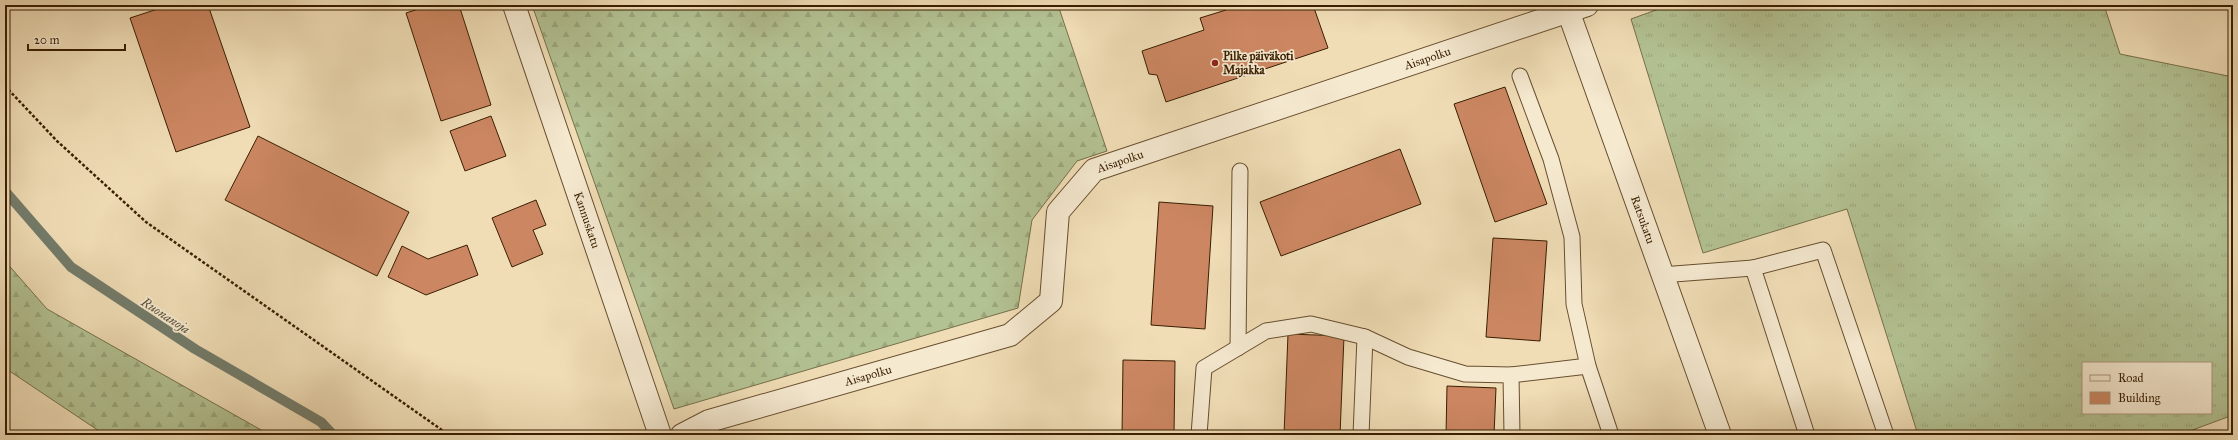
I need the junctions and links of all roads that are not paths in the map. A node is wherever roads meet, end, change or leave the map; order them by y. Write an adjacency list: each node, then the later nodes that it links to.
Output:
1 (514, 5): 11 (street, Kannuskatu)
2 (1574, 7): 6 (street, Ratsukatu); 12 (street, Aisapolku)
3 (1520, 76): 9 (lane)
4 (1240, 171): 8 (lane)
5 (1753, 268): 6 (lane); 18 (lane); 19 (lane)
6 (1661, 275): 17 (street, Ratsukatu)
7 (1365, 337): 8 (lane); 10 (lane); 14 (lane)
8 (1238, 348): 13 (lane)
9 (1588, 366): 10 (lane); 16 (lane)
10 (1511, 375): 15 (lane)
11 (660, 435)
12 (682, 435)
13 (1200, 435)
14 (1361, 435)
15 (1512, 435)
16 (1611, 435)
17 (1720, 435)
18 (1807, 435)
19 (1886, 435)

